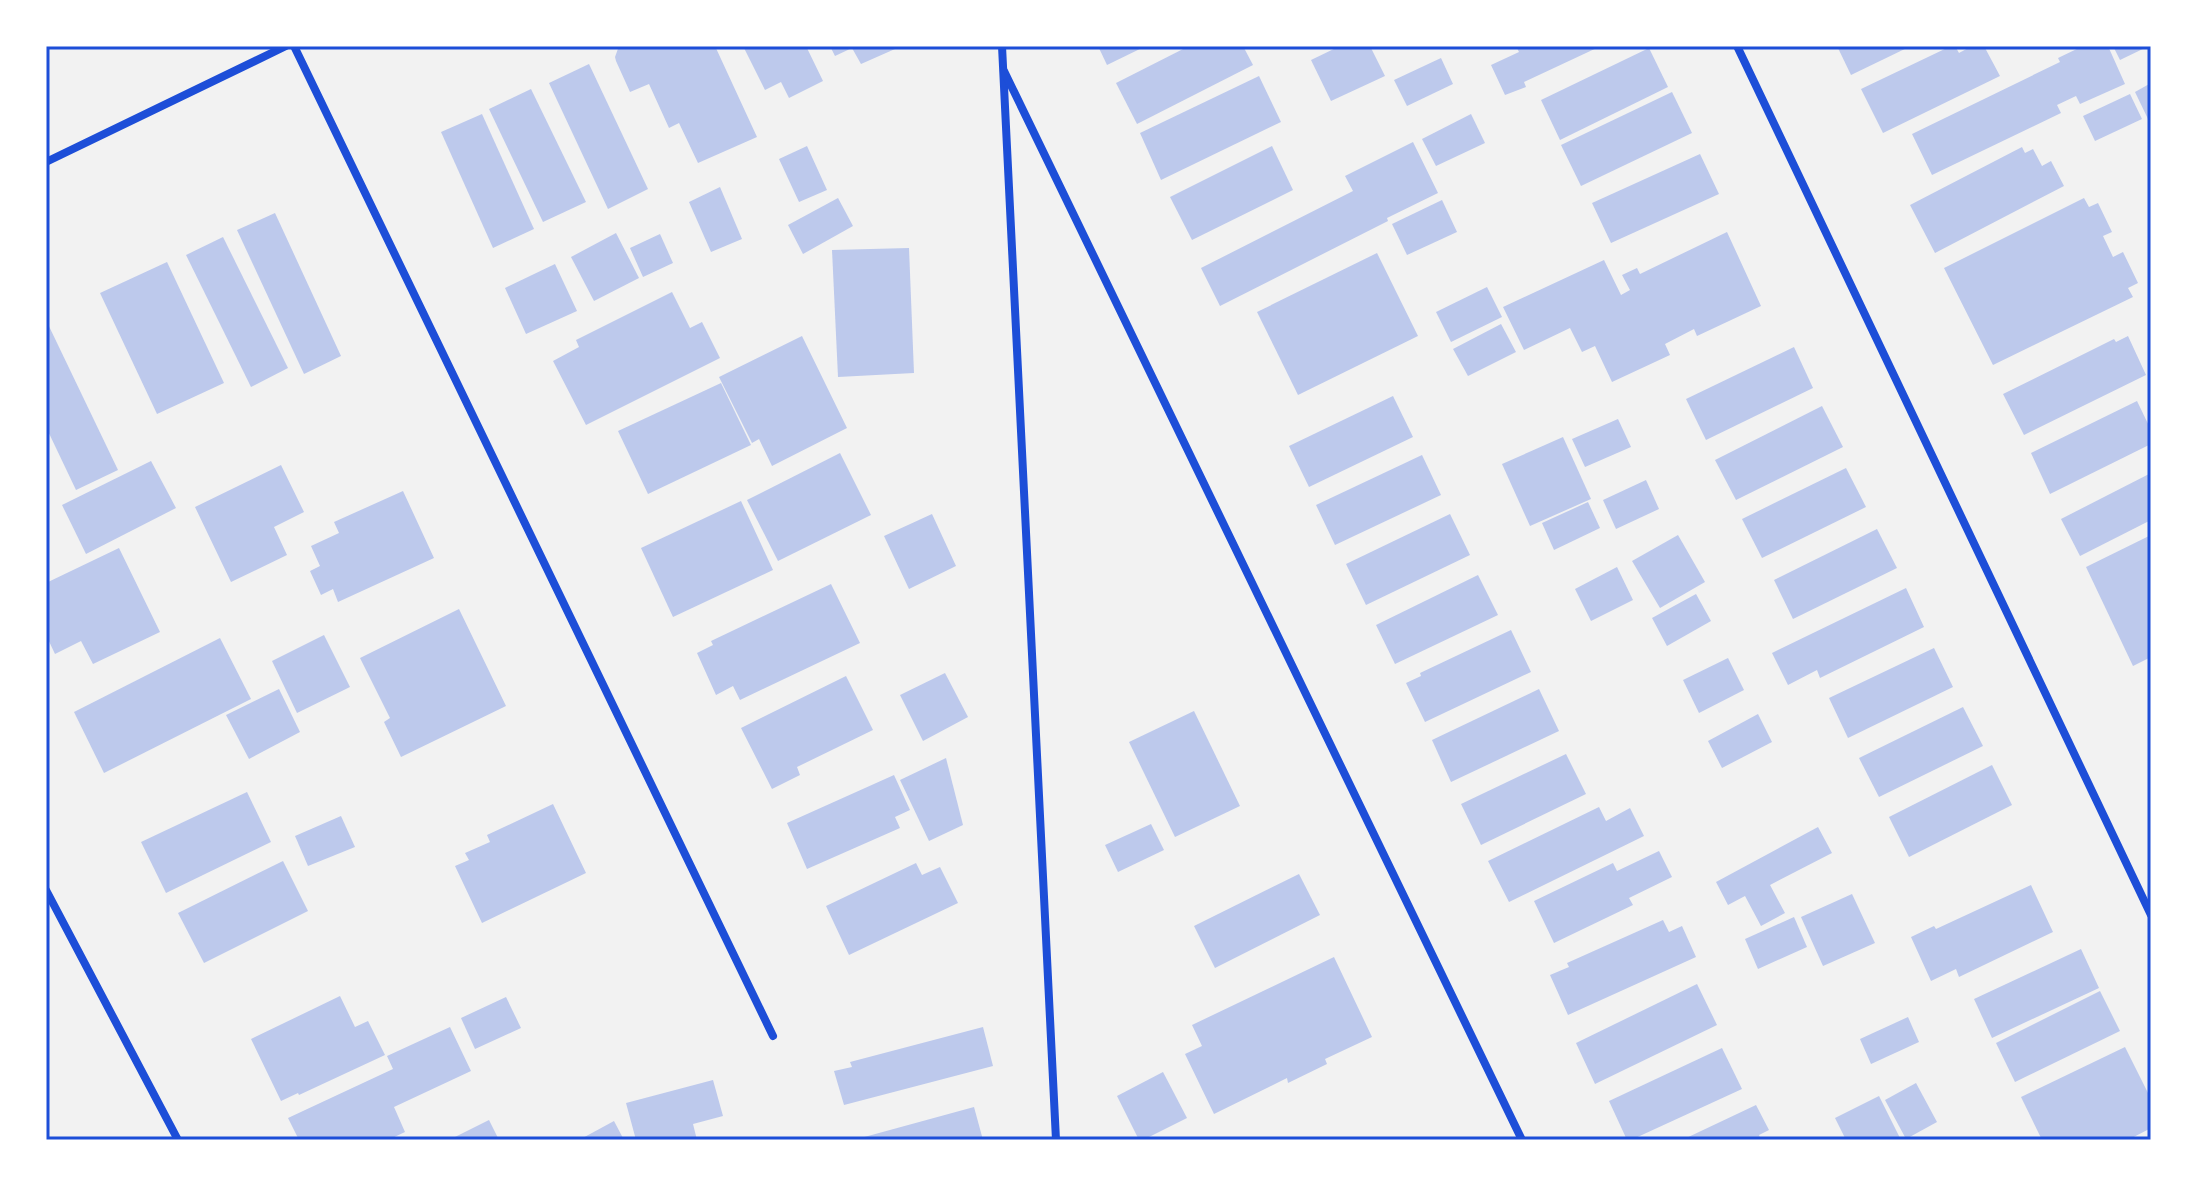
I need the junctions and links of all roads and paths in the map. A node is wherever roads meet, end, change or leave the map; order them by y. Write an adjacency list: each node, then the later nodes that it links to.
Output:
1 (286, 46): 6 (street)
2 (294, 46): 9 (street)
3 (1002, 46): 5 (street)
4 (1737, 46): 8 (street)
5 (1004, 71): 11 (street); 12 (street)
6 (46, 162)
7 (46, 890): 10 (street)
8 (2151, 915)
9 (773, 1036)
10 (178, 1140)
11 (1056, 1140)
12 (1522, 1140)

